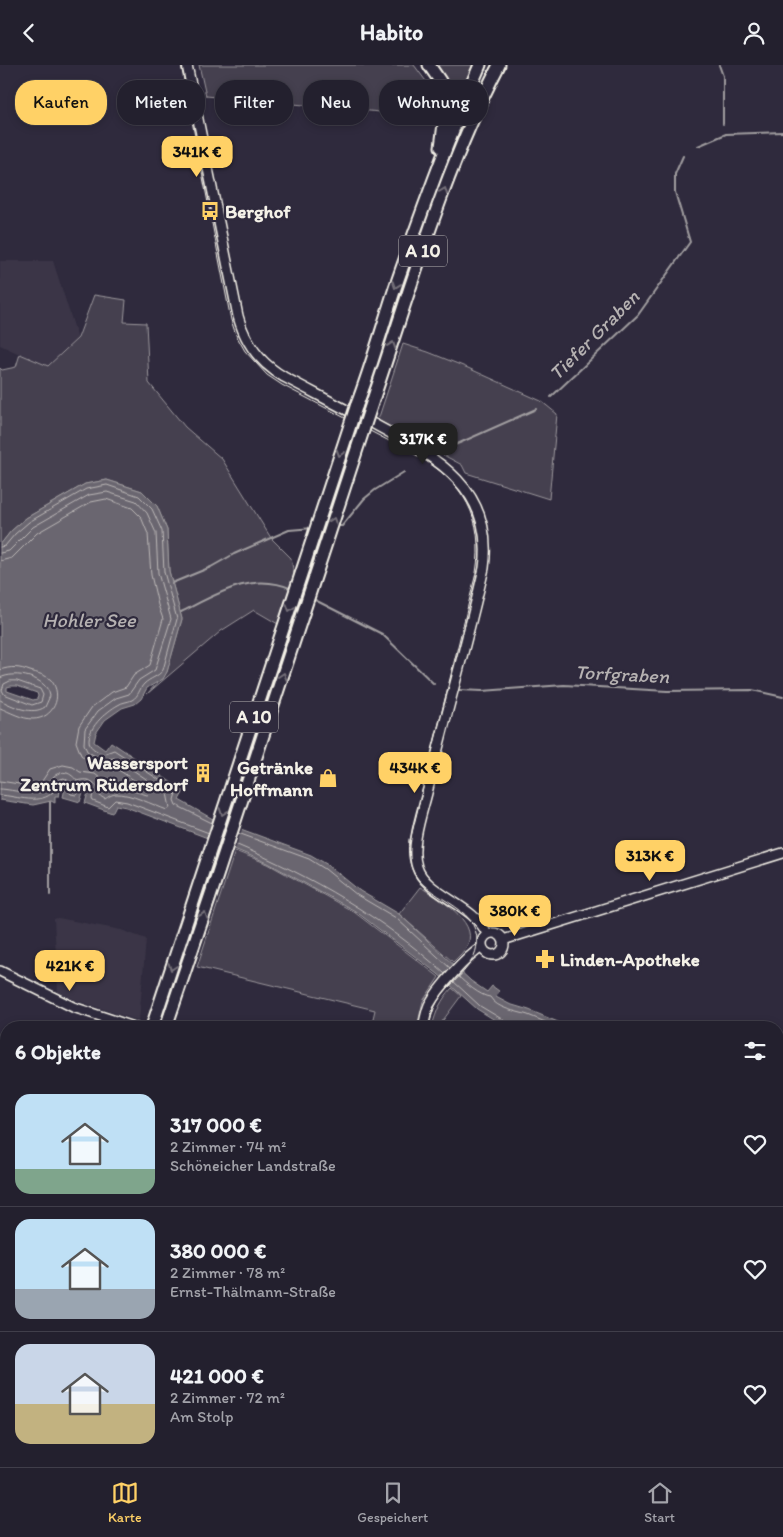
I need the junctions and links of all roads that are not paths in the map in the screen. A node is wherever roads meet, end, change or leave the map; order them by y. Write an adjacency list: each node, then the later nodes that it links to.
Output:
1 (187, 65): 7 (main road)
2 (429, 65): 5 (highway)
3 (480, 65): 5 (highway, A 10)
4 (499, 65): 13 (highway, A 10, one-way to 4, bridge)
5 (441, 157): 12 (highway, A 10, one-way to 12, bridge)
6 (783, 853): 8 (main road)
7 (487, 934): 8 (main road); 9 (main road)
8 (503, 940): 9 (main road)
9 (482, 947): 14 (main road)
10 (0, 971): 11 (main road)
11 (115, 1021)
12 (154, 1021)
13 (168, 1021)
14 (424, 1021)

